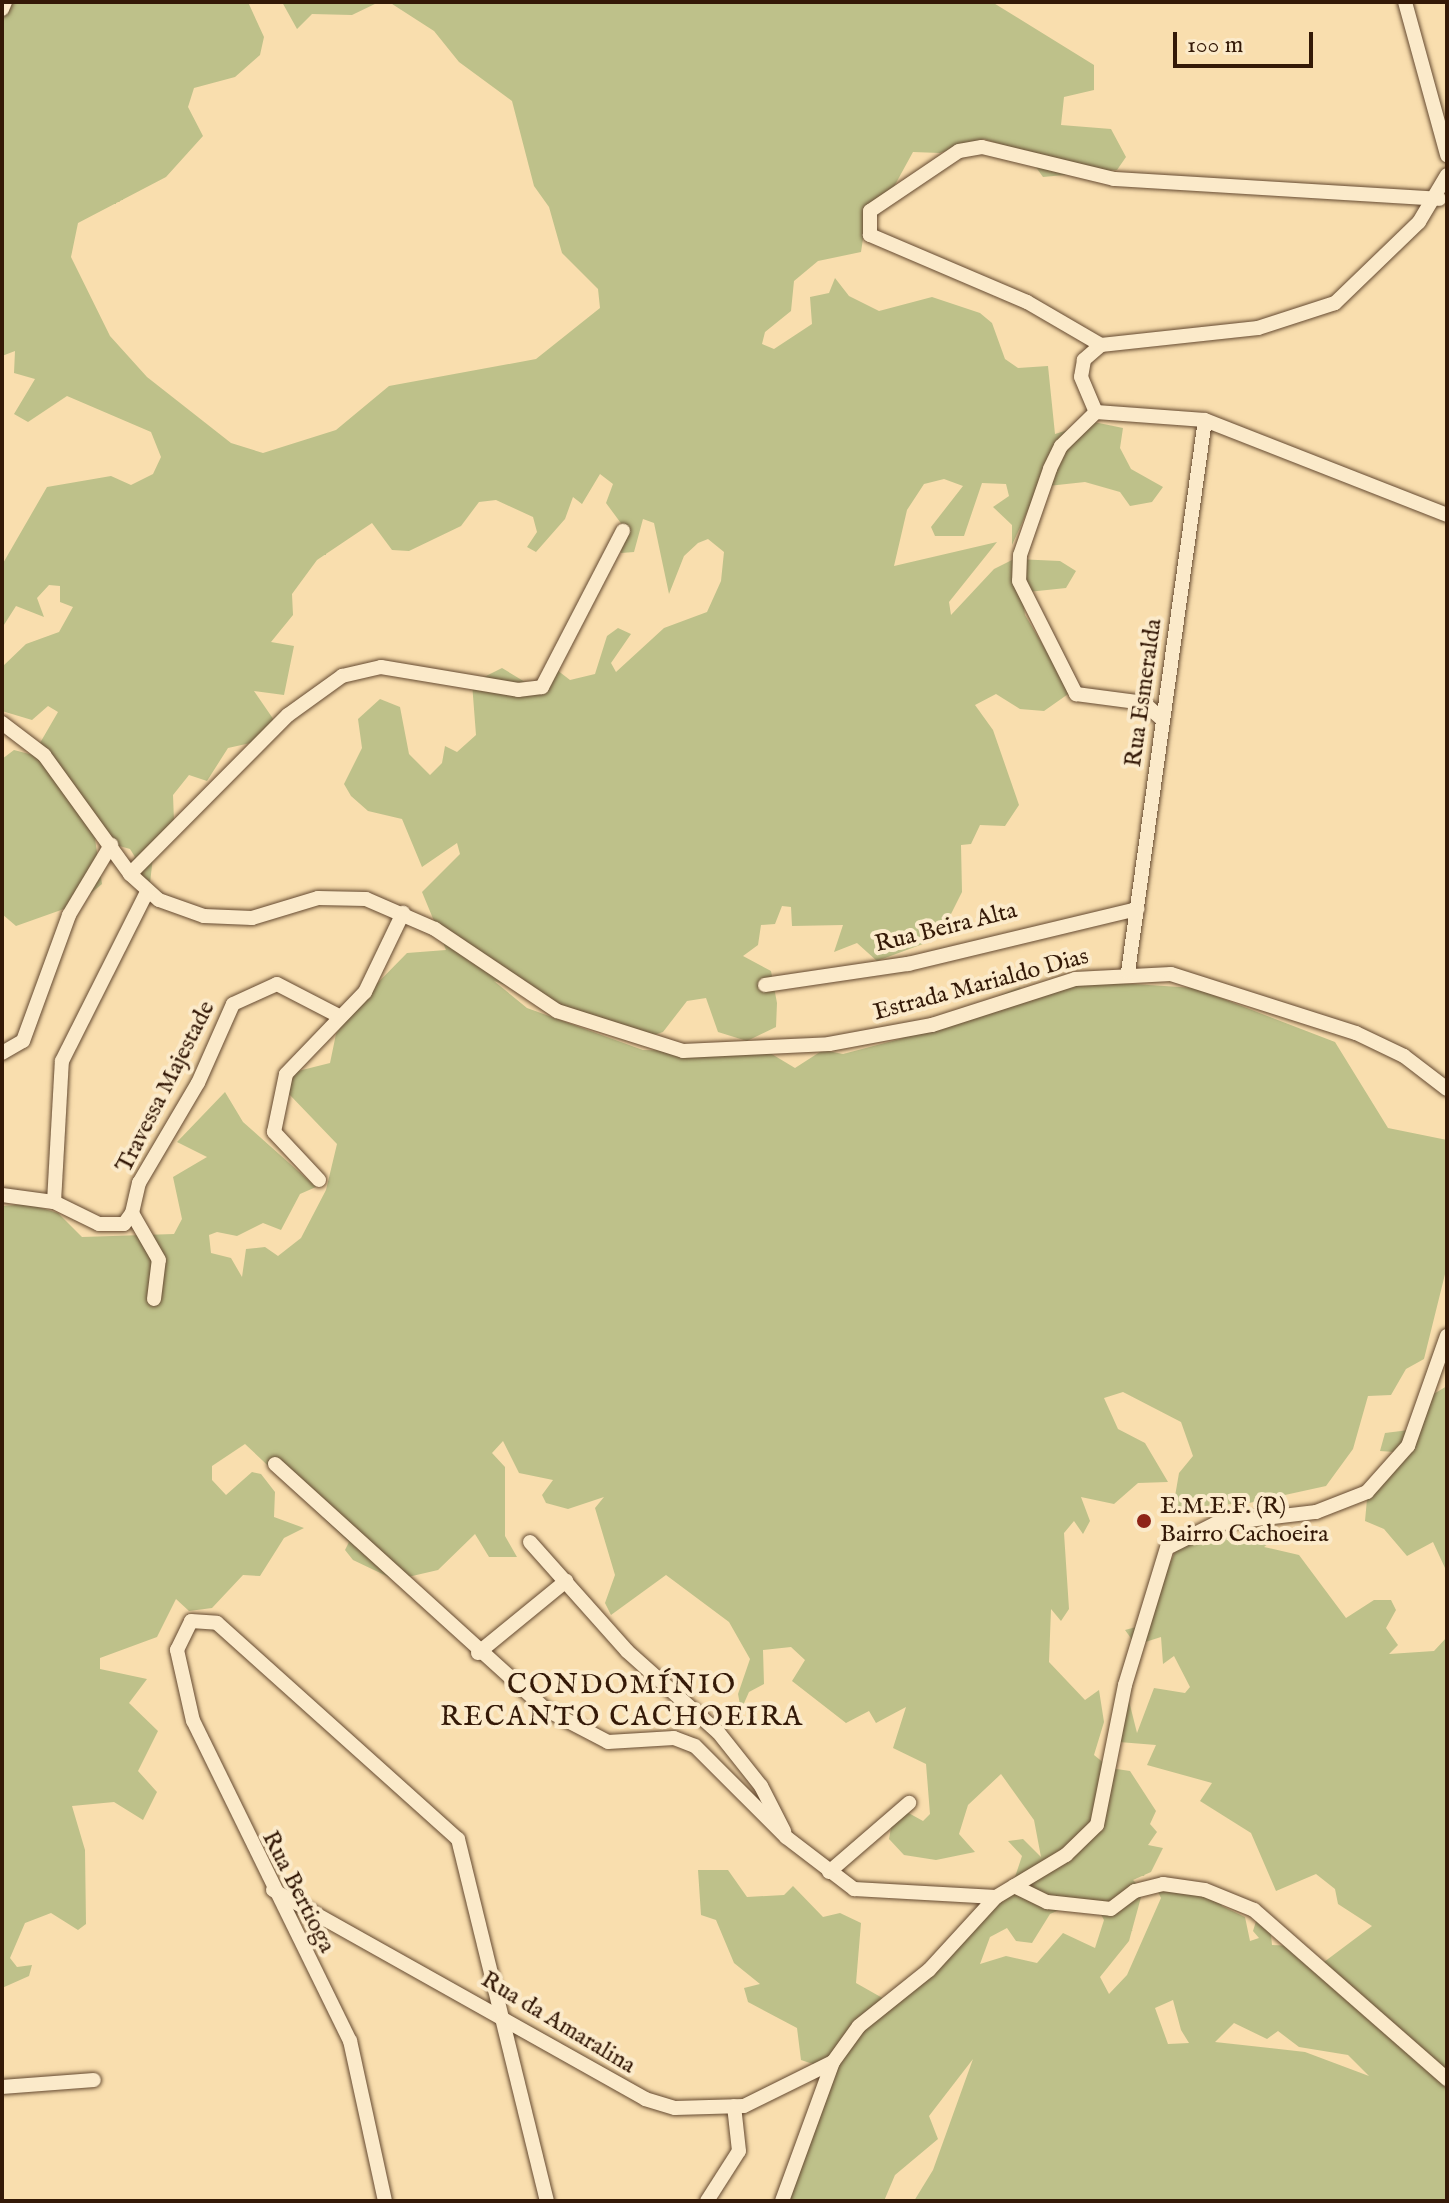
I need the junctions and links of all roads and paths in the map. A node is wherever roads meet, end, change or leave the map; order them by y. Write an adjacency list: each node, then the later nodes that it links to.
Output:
1 (5, 2): 3 (street)
2 (1405, 2): 4 (street)
3 (2, 9)
4 (1447, 155)
5 (1447, 175): 6 (street)
6 (1439, 199): 7 (street); 7 (street)
7 (1101, 345): 8 (street)
8 (1096, 412): 9 (street); 12 (street)
9 (1205, 420): 10 (street); 12 (street, Rua Esmeralda)
10 (1447, 515)
11 (623, 531): 15 (street)
12 (1162, 719): 17 (street, Rua Esmeralda)
13 (2, 723): 14 (street, Estrada Marialdo Dias)
14 (111, 845): 15 (street, Estrada Marialdo Dias); 22 (street)
15 (130, 874): 16 (street, Estrada Marialdo Dias)
16 (147, 892): 18 (street, Estrada Marialdo Dias); 26 (street)
17 (1137, 909): 19 (street, Rua Esmeralda); 20 (street, Rua Beira Alta)
18 (403, 913): 19 (street, Estrada Marialdo Dias); 21 (street)
19 (1128, 972): 23 (street, Estrada Marialdo Dias)
20 (765, 985)
21 (337, 1015): 24 (street); 27 (street, Travessa Majestade)
22 (2, 1053)
23 (1447, 1089)
24 (319, 1180)
25 (2, 1195): 26 (street)
26 (54, 1202): 27 (street)
27 (132, 1213): 28 (street, Travessa Majestade)
28 (154, 1299)
29 (1447, 1336): 37 (street)
30 (275, 1464): 33 (street)
31 (530, 1542): 32 (street)
32 (566, 1581): 33 (street); 35 (street)
33 (478, 1653): 35 (street)
34 (909, 1803): 36 (street)
35 (786, 1837): 36 (street)
36 (829, 1872): 39 (street)
37 (1014, 1886): 39 (street); 42 (street)
38 (273, 1890): 40 (street, Rua da Amaralina); 40 (street, Rua Bertioga); 46 (street, Rua Bertioga)
39 (996, 1897): 41 (street)
40 (503, 2015): 45 (street, Rua da Amaralina); 47 (street)
41 (833, 2062): 45 (street, Rua da Amaralina); 49 (street)
42 (1447, 2079)
43 (94, 2080): 44 (street)
44 (2, 2087)
45 (734, 2106): 48 (street)
46 (385, 2201)
47 (547, 2201)
48 (707, 2201)
49 (782, 2201)

